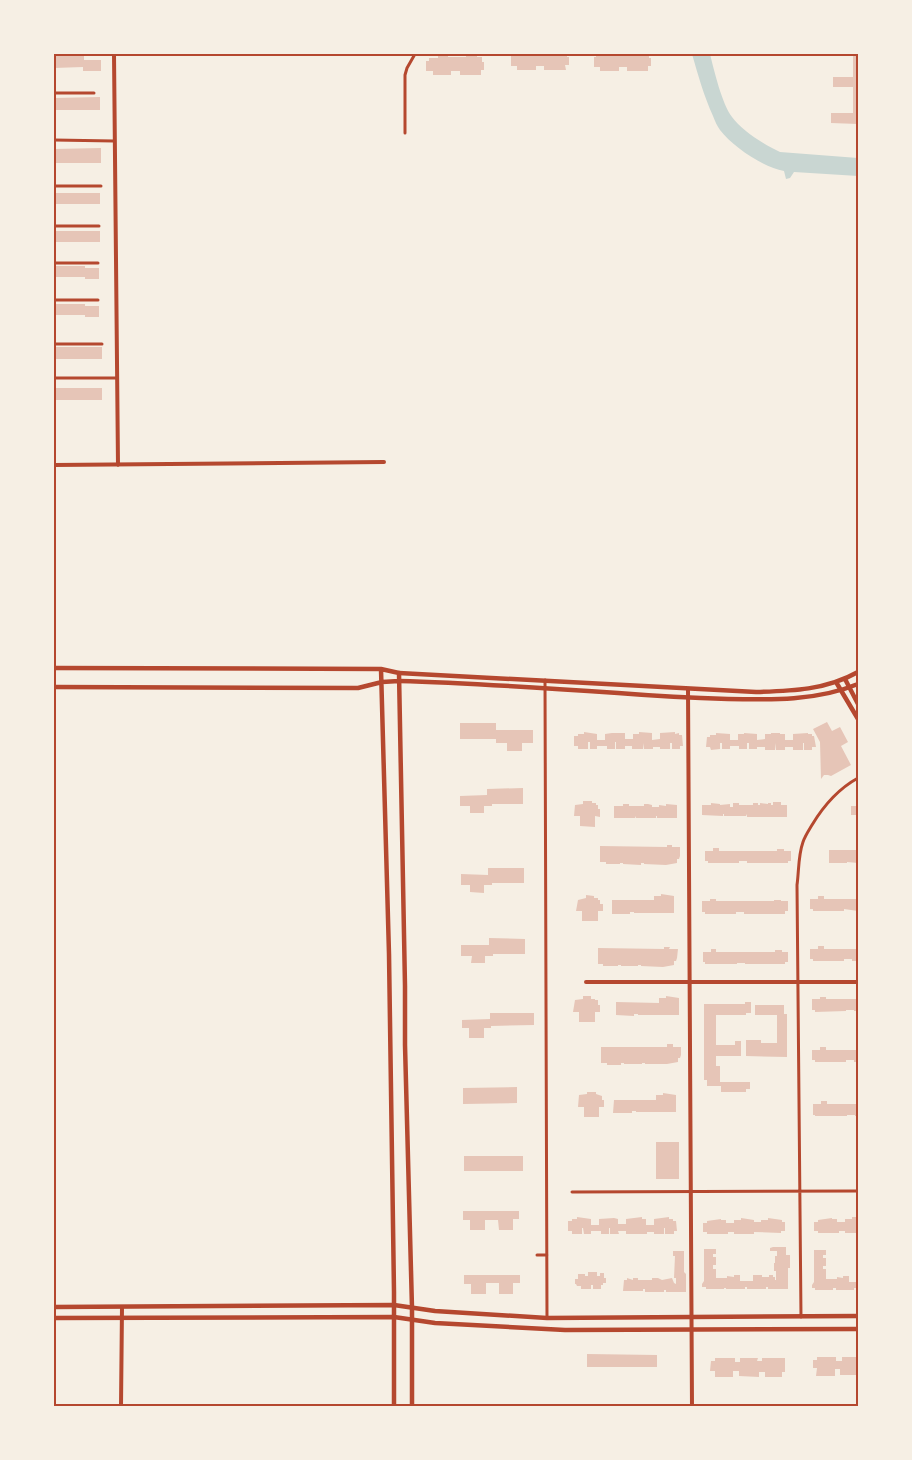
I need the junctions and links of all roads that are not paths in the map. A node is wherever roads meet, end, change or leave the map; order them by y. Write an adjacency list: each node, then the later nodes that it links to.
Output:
1 (114, 54): 7 (street)
2 (414, 54): 5 (street)
3 (54, 93): 4 (street)
4 (94, 93)
5 (405, 133)
6 (54, 140): 7 (street)
7 (114, 140): 19 (street)
8 (54, 186): 9 (street)
9 (101, 186)
10 (54, 226): 11 (street)
11 (99, 226)
12 (54, 263): 13 (street)
13 (98, 263)
14 (54, 300): 15 (street)
15 (98, 300)
16 (54, 344): 17 (street)
17 (102, 344)
18 (54, 378): 19 (street)
19 (116, 378): 22 (street)
20 (384, 462): 22 (street)
21 (54, 464): 22 (street)
22 (118, 465)
23 (54, 668): 24 (main road)
24 (381, 669): 26 (main road); 30 (main road)
25 (858, 672): 27 (main road)
26 (399, 673): 28 (main road); 29 (main road)
27 (845, 679): 31 (main road); 35 (main road)
28 (544, 680): 34 (street); 36 (main road)
29 (399, 681): 30 (main road); 34 (main road); 55 (main road)
30 (382, 682): 33 (main road); 52 (main road)
31 (836, 682): 36 (main road); 37 (main road)
32 (858, 684): 35 (main road)
33 (54, 687)
34 (544, 688): 38 (main road); 51 (street)
35 (849, 688): 37 (main road); 39 (main road)
36 (688, 689): 38 (street)
37 (841, 690): 38 (main road); 40 (main road)
38 (688, 698): 43 (street)
39 (858, 704)
40 (858, 720)
41 (858, 778): 44 (street)
42 (586, 982): 43 (street)
43 (690, 982): 44 (street); 49 (street)
44 (798, 982): 45 (street); 46 (street)
45 (858, 982)
46 (800, 1191): 47 (street); 49 (street); 58 (street)
47 (858, 1191)
48 (572, 1192): 49 (street)
49 (691, 1192): 62 (street)
50 (536, 1255): 51 (street)
51 (547, 1255): 61 (street)
52 (394, 1305): 54 (main road); 55 (main road); 57 (main road)
53 (54, 1307): 54 (main road)
54 (122, 1307): 60 (street)
55 (412, 1308): 61 (main road); 63 (main road)
56 (858, 1316): 58 (main road)
57 (394, 1317): 60 (main road); 63 (main road); 67 (main road)
58 (800, 1317): 62 (main road)
59 (54, 1318): 60 (main road)
60 (122, 1318): 66 (street)
61 (547, 1318): 62 (main road)
62 (691, 1318): 64 (street)
63 (411, 1319): 64 (main road); 68 (main road)
64 (691, 1329): 65 (main road); 69 (street)
65 (858, 1329)
66 (121, 1406)
67 (394, 1406)
68 (412, 1406)
69 (692, 1406)

